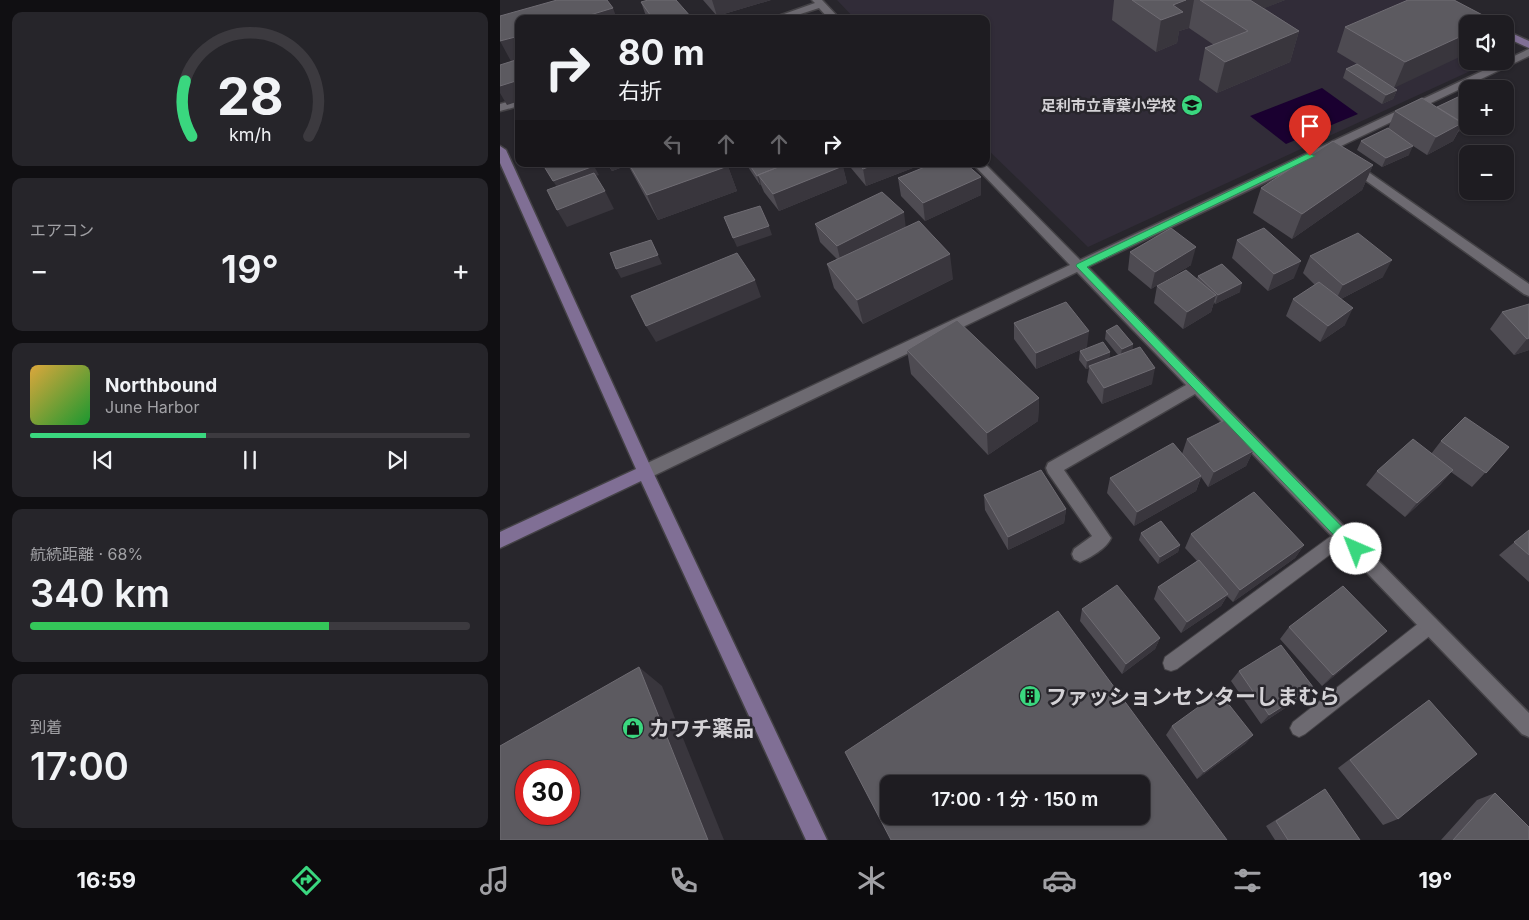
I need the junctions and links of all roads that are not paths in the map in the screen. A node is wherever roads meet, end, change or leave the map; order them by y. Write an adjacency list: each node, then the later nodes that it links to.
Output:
1 (819, 2): 2 (street); 3 (street)
2 (786, 15)
3 (831, 15)
4 (1514, 37): 5 (street)
5 (1529, 46)
6 (1529, 52): 10 (street)
7 (515, 103): 8 (street)
8 (500, 108)
9 (500, 150): 15 (street)
10 (1336, 154): 12 (street); 13 (street)
11 (982, 167): 12 (street)
12 (1081, 266): 14 (street); 15 (street)
13 (1529, 291)
14 (1197, 386): 16 (street); 18 (street)
15 (646, 472): 17 (street); 23 (street)
16 (1343, 536): 19 (street); 20 (lane)
17 (500, 540)
18 (1080, 554)
19 (1430, 625): 21 (street); 22 (lane)
20 (1171, 663)
21 (1529, 727)
22 (1299, 728)
23 (817, 840)

